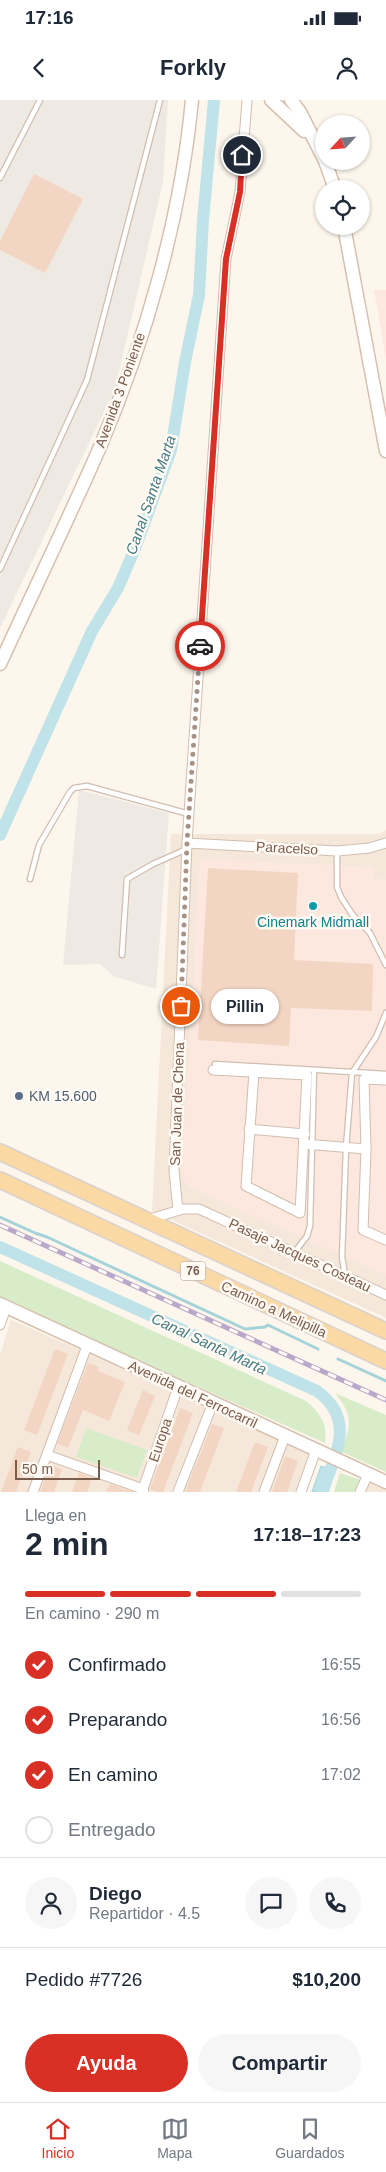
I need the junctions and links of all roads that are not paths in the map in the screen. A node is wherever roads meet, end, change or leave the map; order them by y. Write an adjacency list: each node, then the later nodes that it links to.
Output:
1 (40, 100): 9 (lane)
2 (160, 100): 12 (lane)
3 (192, 100): 13 (street, Avenida 3 Poniente)
4 (246, 100): 14 (street, San Juan de Chena)
5 (271, 100): 8 (street)
6 (290, 100): 7 (street)
7 (315, 142)
8 (315, 143)
9 (0, 178)
10 (346, 235): 11 (street)
11 (386, 451)
12 (0, 569)
13 (0, 664)
14 (189, 814): 16 (street, San Juan de Chena); 18 (lane)
15 (386, 843): 17 (street, Paracelso)
16 (187, 846): 17 (street, Paracelso); 19 (lane); 35 (street, San Juan de Chena)
17 (337, 851): 20 (lane)
18 (30, 879)
19 (122, 956)
20 (386, 965)
21 (386, 1013): 25 (lane)
22 (214, 1067): 23 (lane); 24 (street)
23 (314, 1070): 25 (lane); 30 (lane)
24 (254, 1072): 28 (street); 29 (street)
25 (352, 1073): 26 (lane); 31 (lane)
26 (386, 1074)
27 (386, 1080): 32 (street)
28 (249, 1129): 29 (street); 30 (street)
29 (305, 1134): 30 (street)
30 (309, 1145): 31 (street); 38 (lane)
31 (346, 1148): 32 (street); 39 (lane)
32 (366, 1149): 37 (street)
33 (0, 1152): 36 (main road, Camino a Melipilla / 76)
34 (0, 1180): 45 (main road, Camino a Melipilla / 76)
35 (178, 1210): 36 (street); 38 (street, Pasaje Jacques Costeau)
36 (147, 1220): 43 (main road, Camino a Melipilla / 76)
37 (386, 1240)
38 (294, 1253): 39 (street, Pasaje Jacques Costeau)
39 (345, 1276): 40 (street, Pasaje Jacques Costeau)
40 (386, 1296)
41 (3, 1306): 42 (street); 44 (street, Avenida del Ferrocarril)
42 (0, 1325)
43 (386, 1331)
44 (87, 1346): 46 (street, Avenida del Ferrocarril); 50 (street)
45 (386, 1361)
46 (178, 1387): 47 (street, Avenida del Ferrocarril); 53 (street, Europa)
47 (212, 1403): 48 (street, Avenida del Ferrocarril); 55 (street)
48 (285, 1436): 49 (street, Avenida del Ferrocarril); 56 (street)
49 (318, 1451): 51 (street, Avenida del Ferrocarril); 57 (street)
50 (47, 1455): 53 (street); 54 (street)
51 (362, 1471): 52 (street, Avenida del Ferrocarril); 58 (street)
52 (386, 1482)
53 (143, 1491)
54 (33, 1492)
55 (178, 1492)
56 (264, 1492)
57 (301, 1492)
58 (360, 1492)

